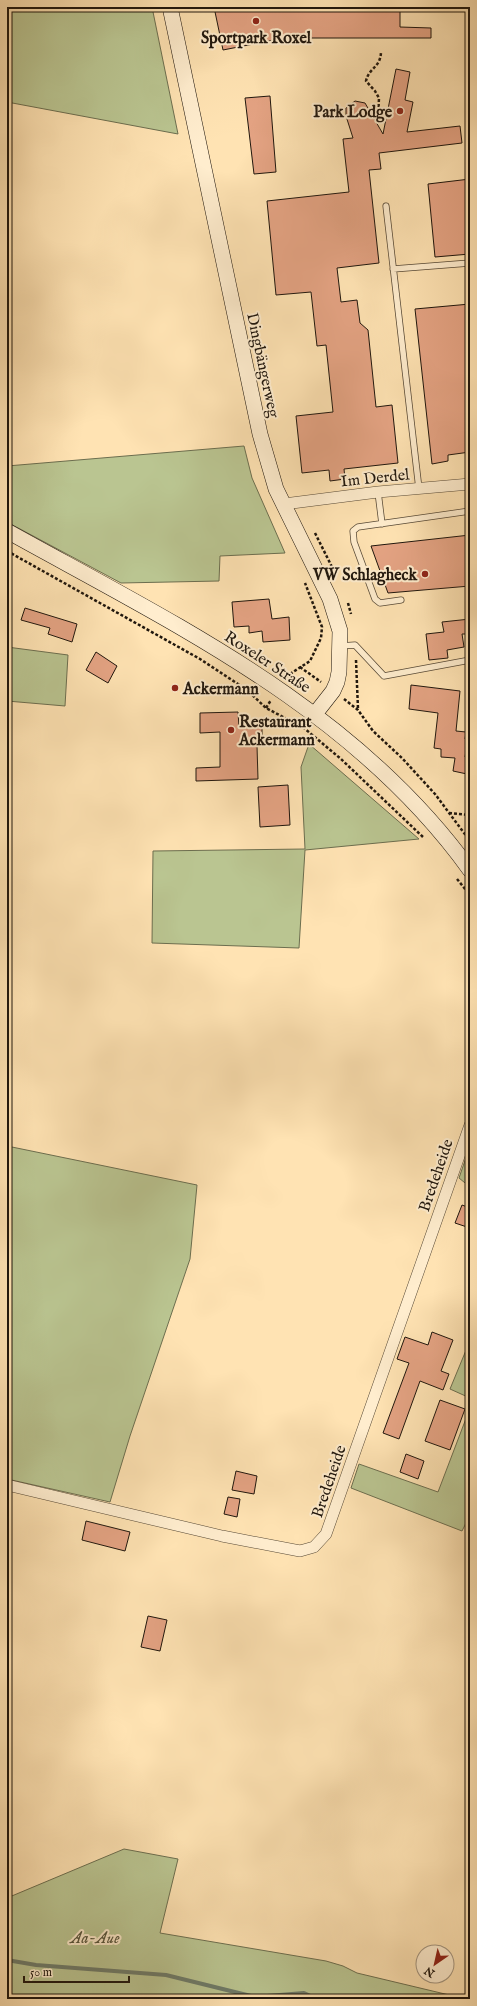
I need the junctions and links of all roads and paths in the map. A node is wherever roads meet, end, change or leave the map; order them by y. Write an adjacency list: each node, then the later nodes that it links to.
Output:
1 (170, 7): 10 (main road, Dingbängerweg)
2 (381, 51): 3 (path)
3 (378, 117)
4 (386, 206): 6 (lane)
5 (470, 263): 6 (lane)
6 (393, 269): 8 (lane)
7 (470, 484): 8 (street, Im Derdel)
8 (419, 489): 9 (street, Im Derdel)
9 (378, 492): 10 (street, Im Derdel); 12 (lane)
10 (284, 504): 16 (main road, Dingbängerweg)
11 (470, 511): 12 (lane)
12 (382, 524): 15 (lane)
13 (7, 531): 19 (main road, Roxeler Straße)
14 (7, 551): 22 (path)
15 (401, 600)
16 (341, 646): 17 (lane); 19 (main road, Dingbängerweg)
17 (470, 660)
18 (358, 710): 20 (path)
19 (315, 714): 24 (main road, Roxeler Straße)
20 (449, 813): 21 (path); 23 (path)
21 (470, 815)
22 (425, 839)
23 (470, 841)
24 (470, 870)
25 (452, 873): 26 (path)
26 (470, 895)
27 (470, 1124): 28 (street, Bredeheide)
28 (7, 1485)

